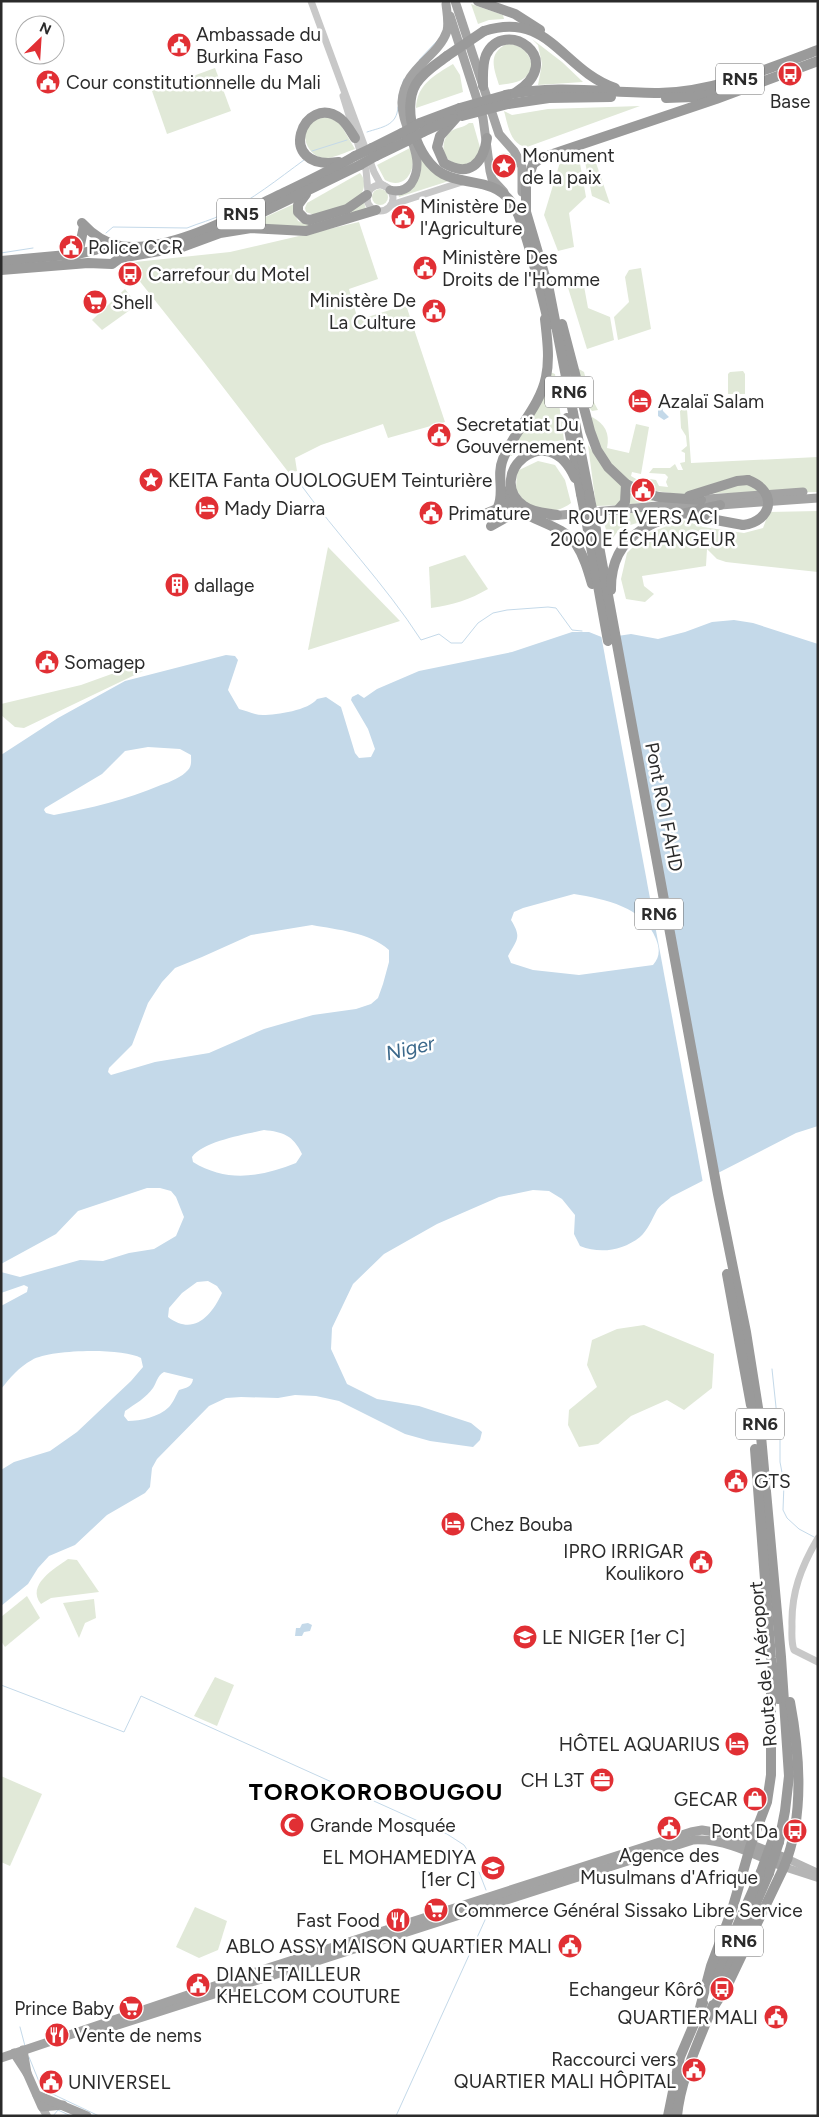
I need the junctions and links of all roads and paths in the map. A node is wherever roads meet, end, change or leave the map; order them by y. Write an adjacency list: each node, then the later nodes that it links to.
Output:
1 (311, 1): 7 (street)
2 (478, 1): 4 (highway)
3 (449, 2): 8 (main road); 14 (main road); 17 (main road)
4 (557, 47): 10 (highway); 16 (highway, bridge)
5 (818, 50): 10 (highway, RN5)
6 (818, 61): 9 (highway, RN5)
7 (341, 86): 13 (street); 17 (street)
8 (483, 86): 11 (highway); 23 (main road)
9 (734, 90): 11 (highway, RN5); 23 (highway)
10 (628, 92): 11 (highway, RN5)
11 (509, 98): 12 (highway, RN5, bridge)
12 (459, 114): 14 (highway); 15 (highway, RN5, bridge)
13 (355, 138): 15 (highway); 19 (street)
14 (487, 138): 20 (main road)
15 (354, 161): 18 (highway, RN5); 25 (highway, RN5)
16 (473, 181): 20 (highway); 21 (street)
17 (388, 188): 19 (street); 21 (street)
18 (310, 190): 19 (highway); 24 (highway, RN5)
19 (368, 194): 22 (street)
20 (510, 200): 32 (highway, RN6)
21 (391, 205): 22 (street)
22 (376, 210): 24 (highway)
23 (526, 212): 31 (highway, RN6)
24 (220, 233): 27 (highway, RN5)
25 (110, 245): 26 (highway, RN5); 26 (highway); 27 (highway); 29 (highway)
26 (78, 254): 28 (highway, RN5)
27 (120, 258): 29 (highway, RN5)
28 (1, 261)
29 (105, 263): 30 (highway, RN5)
30 (1, 270)
31 (549, 290): 33 (highway); 37 (highway, RN6)
32 (543, 300): 35 (highway); 37 (highway, RN6)
33 (604, 460): 34 (highway); 47 (highway, bridge)
34 (626, 484): 39 (highway); 44 (highway)
35 (502, 490): 42 (highway); 43 (highway)
36 (818, 492): 39 (main road)
37 (584, 494): 48 (highway); 50 (highway, RN6, bridge)
38 (818, 498): 41 (main road)
39 (702, 500): 40 (main road)
40 (678, 504): 41 (main road); 44 (main road)
41 (720, 504): 47 (highway)
42 (512, 505): 43 (highway); 46 (highway)
43 (498, 508): 45 (highway)
44 (618, 510): 48 (main road)
45 (487, 513)
46 (523, 513): 48 (main road); 49 (highway); 50 (highway)
47 (678, 515): 50 (highway)
48 (557, 516)
49 (490, 526)
50 (609, 628): 52 (highway, Route de l'Aéroport / RN6)
51 (818, 1538): 53 (street)
52 (776, 1658): 54 (highway); 57 (highway); 58 (highway, Route de l'Aéroport / RN6, bridge)
53 (818, 1662)
54 (760, 1821): 55 (highway); 56 (highway)
55 (714, 1831): 56 (main road); 63 (main road)
56 (750, 1848): 57 (main road); 61 (highway); 63 (main road)
57 (786, 1863): 59 (main road); 60 (main road); 62 (highway)
58 (765, 1872): 61 (highway, Route de l'Aéroport / RN6); 62 (highway, Route de l'Aéroport / RN6)
59 (818, 1873)
60 (818, 1878)
61 (700, 2008): 71 (highway, Route de l'Aéroport / RN6)
62 (711, 2011): 72 (highway, Route de l'Aéroport / RN6)
63 (20, 2054): 64 (main road); 65 (main road); 66 (main road)
64 (1, 2058)
65 (1, 2064)
66 (37, 2095): 67 (main road); 68 (main road)
67 (63, 2105): 68 (main road); 70 (main road)
68 (42, 2106): 69 (main road)
69 (47, 2116)
70 (87, 2116)
71 (668, 2116)
72 (676, 2116)

